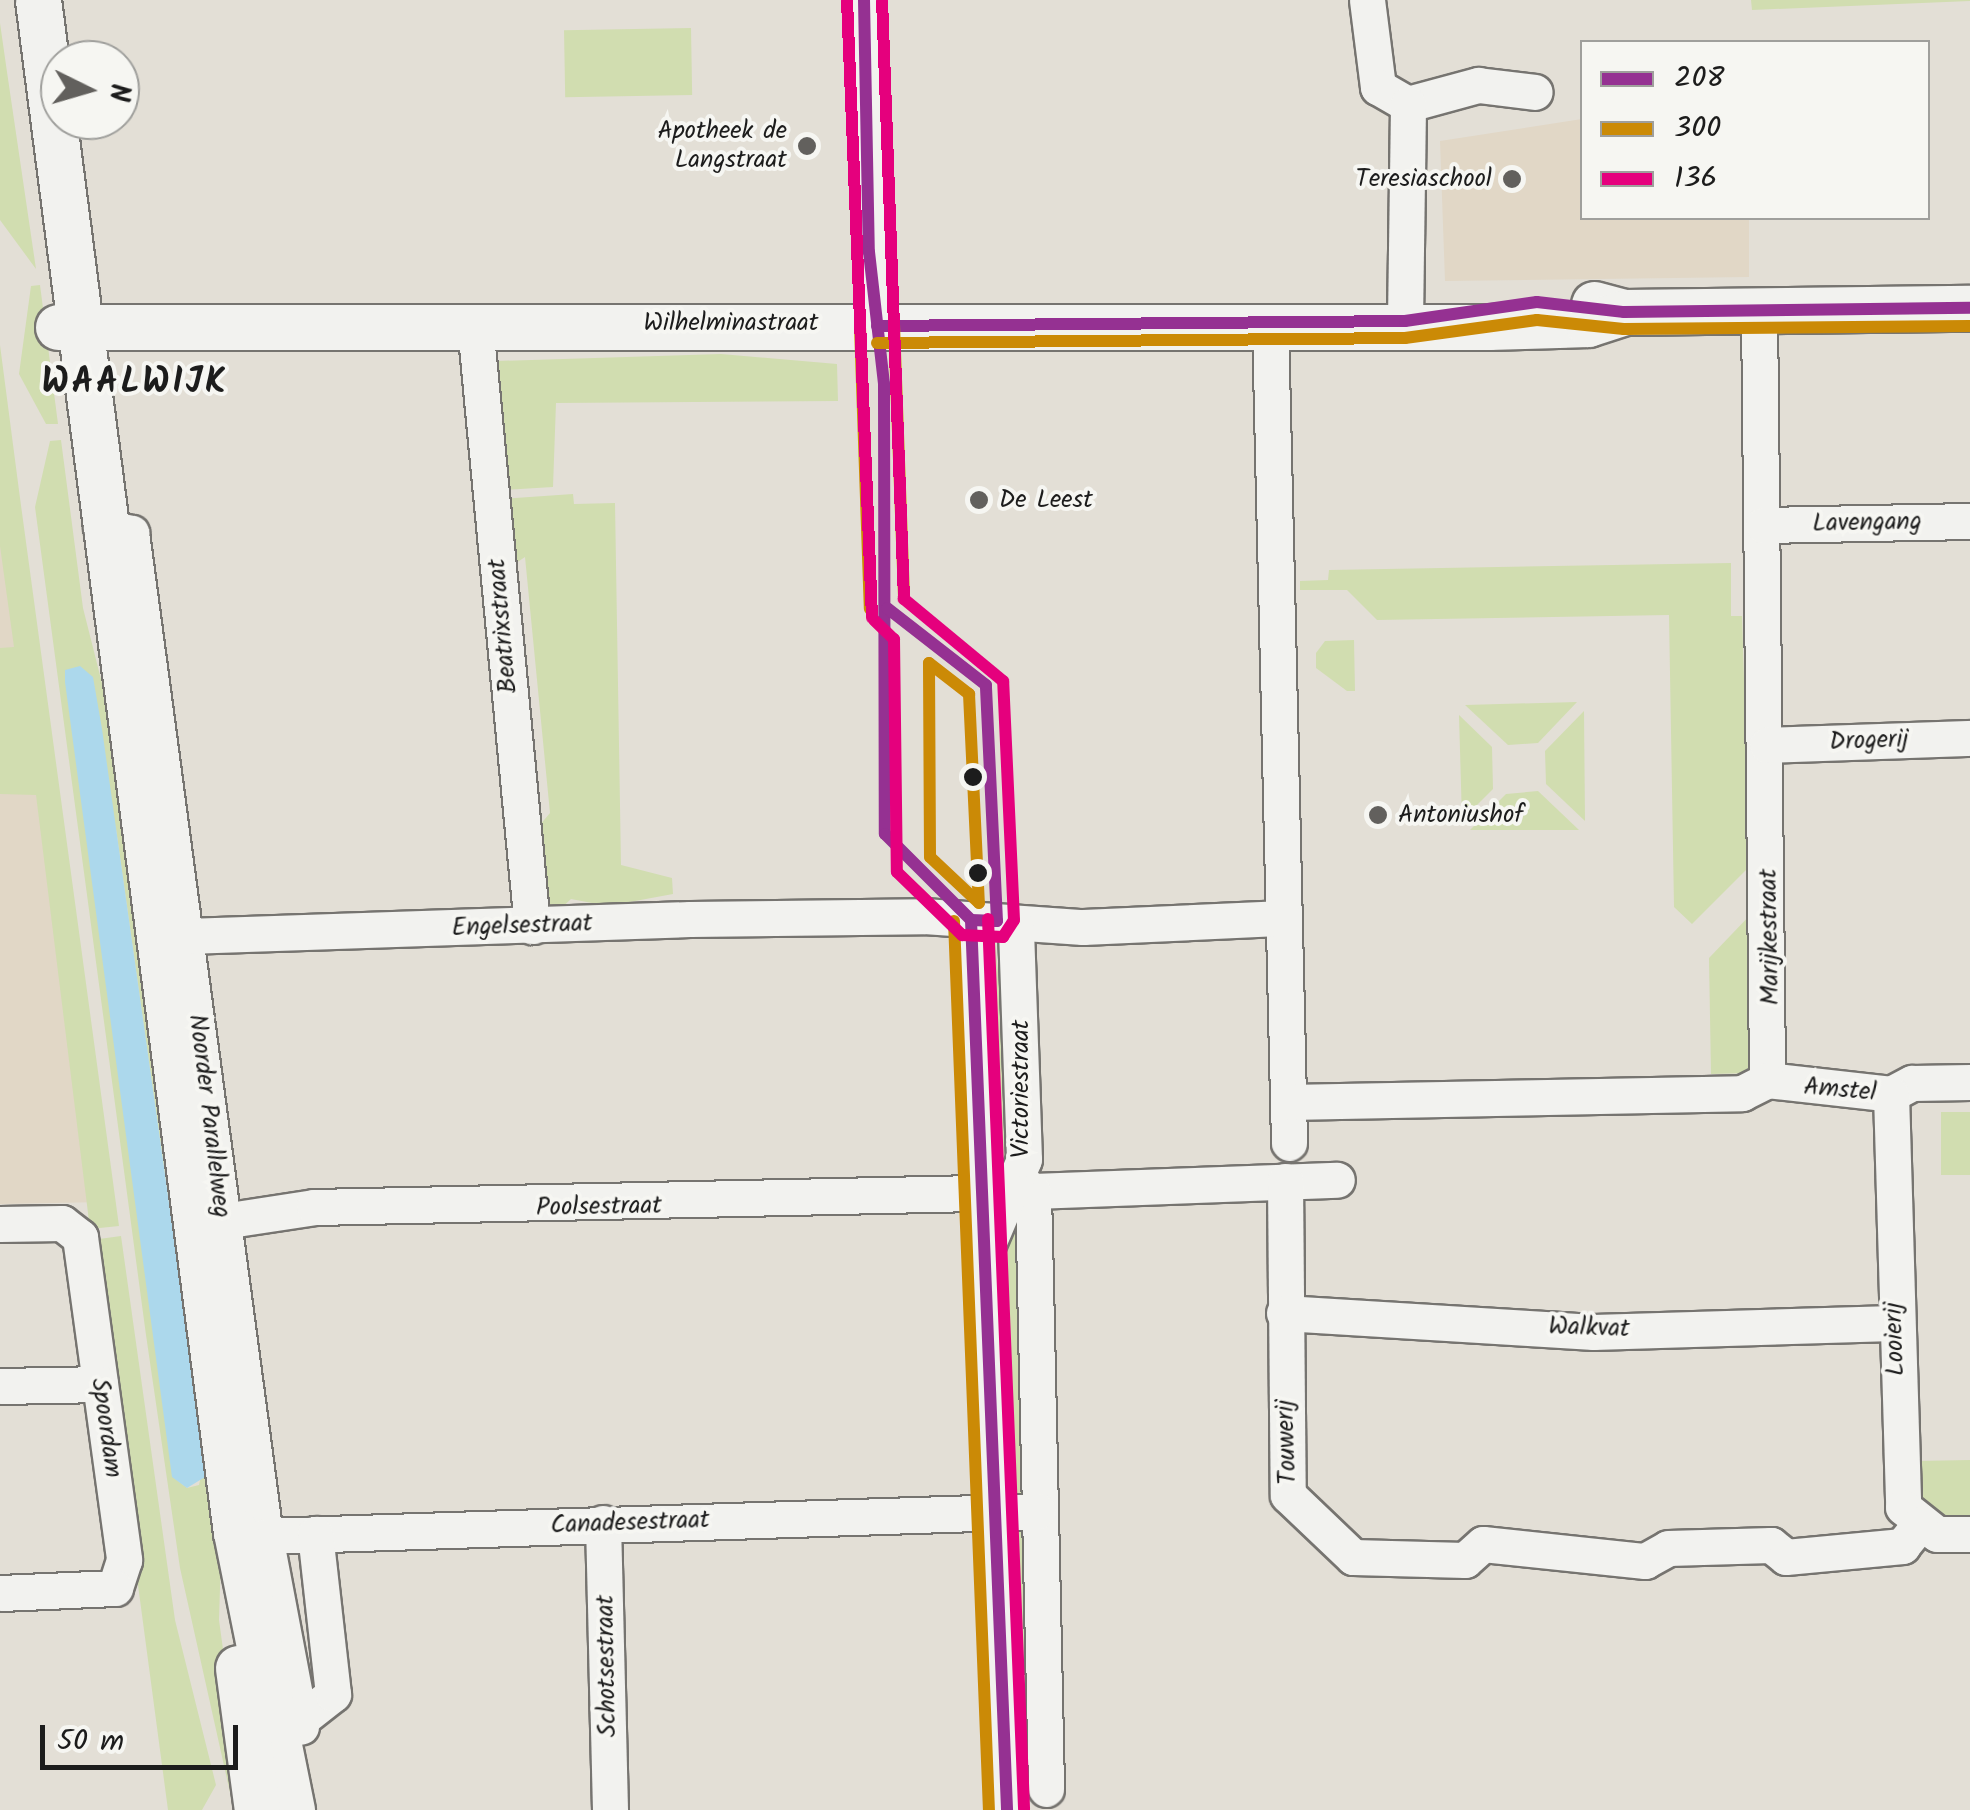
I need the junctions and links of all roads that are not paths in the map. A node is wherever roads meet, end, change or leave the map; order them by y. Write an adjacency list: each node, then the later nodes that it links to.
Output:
1 (10, 0): 17 (main road, Noorder Parallelweg)
2 (38, 0): 10 (main road, Noorder Parallelweg)
3 (56, 0): 6 (street)
4 (864, 0): 16 (street)
5 (1367, 0): 8 (street)
6 (61, 40)
7 (1453, 96): 8 (street)
8 (1408, 104): 13 (street)
9 (75, 140): 10 (street, Noorder Parallelweg)
10 (72, 262): 17 (main road, Noorder Parallelweg)
11 (1970, 308): 12 (main road, Wilhelminastraat)
12 (1759, 310): 13 (main road, Wilhelminastraat); 19 (street, Marijkestraat)
13 (1420, 321): 14 (main road, Wilhelminastraat)
14 (1270, 324): 16 (main road, Wilhelminastraat); 24 (street)
15 (475, 326): 16 (main road, Wilhelminastraat); 17 (main road, Wilhelminastraat); 26 (street, Beatrixstraat)
16 (878, 326)
17 (71, 343): 20 (main road, Noorder Parallelweg); 23 (main road, Noorder Parallelweg)
18 (1970, 521): 19 (street, Lavengang)
19 (1763, 525): 22 (street, Marijkestraat)
20 (101, 527): 23 (main road, Noorder Parallelweg); 28 (street, Noorder Parallelweg)
21 (1970, 738): 22 (street, Drogerij)
22 (1767, 744): 29 (street, Marijkestraat)
23 (135, 768): 49 (main road, Noorder Parallelweg)
24 (1284, 918): 27 (street, Engelsestraat); 32 (street)
25 (971, 920): 26 (street, Engelsestraat); 27 (street, Engelsestraat); 37 (street, Victoriestraat)
26 (532, 926): 28 (street, Engelsestraat)
27 (1016, 926): 36 (street, Victoriestraat)
28 (186, 936): 38 (street, Noorder Parallelweg)
29 (1767, 1080): 31 (street, Amstel); 32 (street)
30 (1970, 1082): 31 (street, Amstel)
31 (1891, 1094): 42 (street, Looierij)
32 (1288, 1102): 33 (street)
33 (1289, 1143)
34 (1337, 1180): 35 (street)
35 (1284, 1181): 36 (street); 41 (street, Touwerij)
36 (1026, 1186): 40 (street, Victoriestraat); 45 (street, Victoriestraat)
37 (976, 1193): 38 (street, Poolsestraat); 40 (street, Victoriestraat)
38 (223, 1221): 49 (street, Noorder Parallelweg)
39 (0, 1224): 43 (street, Spoordam)
40 (988, 1244): 46 (street, Victoriestraat)
41 (1284, 1312): 42 (street, Walkvat); 48 (street, Touwerij)
42 (1893, 1323): 48 (street, Looierij)
43 (100, 1384): 44 (street); 52 (street, Spoordam)
44 (0, 1386)
45 (1038, 1511): 46 (street); 53 (street, Victoriestraat)
46 (995, 1514): 47 (street, Canadesestraat); 55 (street, Victoriestraat)
47 (603, 1523): 50 (street, Canadesestraat); 59 (street, Schotsestraat)
48 (1920, 1524): 51 (street)
49 (250, 1534): 50 (street, Canadesestraat); 54 (main road, Noorder Parallelweg)
50 (315, 1534): 54 (street)
51 (1970, 1534)
52 (0, 1593)
53 (1044, 1722): 55 (street); 56 (street, Victoriestraat)
54 (276, 1733): 57 (main road, Noorder Parallelweg); 58 (main road, Noorder Parallelweg)
55 (1004, 1762): 60 (street, Victoriestraat)
56 (1046, 1789)
57 (257, 1810)
58 (292, 1810)
59 (610, 1810)
60 (1006, 1810)

